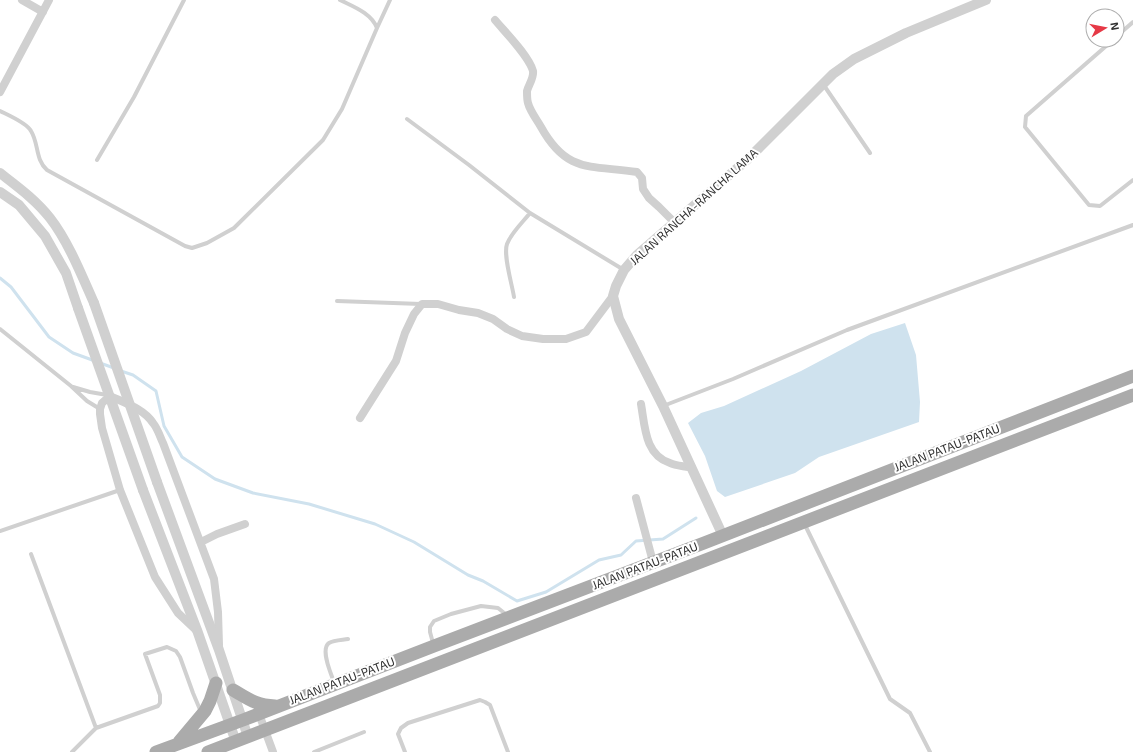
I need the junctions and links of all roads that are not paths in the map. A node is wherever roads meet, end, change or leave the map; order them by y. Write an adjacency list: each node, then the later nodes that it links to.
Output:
1 (22, 0): 7 (street)
2 (50, 0): 7 (street)
3 (184, 0): 18 (lane)
4 (340, 0): 10 (lane)
5 (390, 0): 10 (lane)
6 (986, 0): 13 (street, JALAN RANCHA-RANCHA LAMA)
7 (43, 12): 14 (street)
8 (495, 20): 23 (street)
9 (1133, 22): 11 (lane)
10 (377, 28): 15 (lane)
11 (1125, 29)
12 (1104, 48): 20 (lane)
13 (823, 84): 17 (lane); 23 (street, JALAN RANCHA-RANCHA LAMA)
14 (0, 92)
15 (0, 111)
16 (407, 119): 22 (lane)
17 (870, 153)
18 (97, 160)
19 (0, 172): 53 (street, bridge)
20 (1133, 180)
21 (0, 192): 50 (street, bridge)
22 (530, 214): 25 (lane); 27 (lane)
23 (675, 223): 25 (street, JALAN RANCHA-RANCHA LAMA)
24 (1133, 225): 36 (lane)
25 (624, 270): 26 (street, JALAN RANCHA-RANCHA LAMA)
26 (613, 296): 29 (street); 36 (street)
27 (514, 297)
28 (337, 301): 29 (lane)
29 (422, 304): 38 (street)
30 (0, 329): 32 (lane)
31 (1133, 376): 45 (main road, JALAN PATAU-PATAU)
32 (71, 386): 34 (lane); 37 (lane)
33 (1133, 395): 42 (main road, JALAN PATAU-PATAU)
34 (110, 396): 37 (street); 46 (street)
35 (641, 404): 39 (street)
36 (663, 406): 39 (street)
37 (100, 409): 40 (street)
38 (360, 418)
39 (692, 468): 45 (street)
40 (120, 490): 44 (lane); 50 (street)
41 (636, 498): 48 (street)
42 (804, 523): 62 (main road, JALAN PATAU-PATAU); 74 (lane)
43 (245, 524): 46 (street)
44 (0, 531)
45 (723, 536): 48 (main road, JALAN PATAU-PATAU)
46 (201, 542): 53 (street)
47 (31, 554): 61 (lane)
48 (653, 562): 49 (main road, JALAN PATAU-PATAU)
49 (509, 617): 52 (main road, JALAN PATAU-PATAU); 52 (lane)
50 (197, 630): 54 (street)
51 (348, 639): 55 (lane)
52 (434, 646): 55 (main road, JALAN PATAU-PATAU)
53 (219, 650): 56 (street)
54 (216, 683): 58 (main road); 60 (street)
55 (335, 684): 57 (main road, JALAN PATAU-PATAU)
56 (233, 690): 57 (main road); 60 (street)
57 (278, 706): 59 (main road, JALAN PATAU-PATAU)
58 (202, 714): 61 (lane); 66 (main road)
59 (259, 714): 60 (main road, JALAN PATAU-PATAU); 62 (street)
60 (236, 722): 64 (street); 65 (street); 66 (main road, JALAN PATAU-PATAU)
61 (96, 728): 67 (lane)
62 (265, 731): 64 (main road, JALAN PATAU-PATAU); 70 (street)
63 (364, 732): 71 (lane)
64 (248, 737): 65 (main road, JALAN PATAU-PATAU)
65 (236, 742): 69 (main road, JALAN PATAU-PATAU)
66 (178, 743): 68 (main road, JALAN PATAU-PATAU)
67 (72, 752)
68 (156, 752)
69 (208, 752)
70 (273, 752)
71 (314, 752)
72 (405, 752): 73 (lane)
73 (508, 752)
74 (930, 752)

